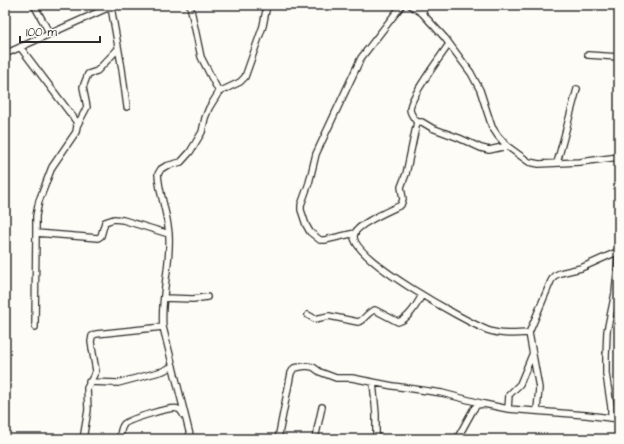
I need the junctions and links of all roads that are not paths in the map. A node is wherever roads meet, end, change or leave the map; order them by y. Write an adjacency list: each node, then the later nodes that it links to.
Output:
1 (34, 5): 9 (street)
2 (190, 5): 17 (street)
3 (267, 5): 17 (street)
4 (402, 5): 26 (street)
5 (410, 5): 8 (street)
6 (426, 5): 8 (street)
7 (112, 6): 9 (street); 12 (street)
8 (422, 13): 10 (street)
9 (50, 34): 11 (street)
10 (450, 44): 19 (street); 21 (street)
11 (20, 47): 13 (street); 20 (street)
12 (117, 50): 18 (street); 20 (street)
13 (5, 54)
14 (588, 55): 15 (street)
15 (619, 57)
16 (577, 89): 23 (street)
17 (220, 92): 27 (street)
18 (127, 107)
19 (417, 122): 21 (street); 26 (street)
20 (77, 126): 25 (street)
21 (507, 146): 23 (street)
22 (619, 156): 23 (street)
23 (558, 163)
24 (619, 218): 28 (street)
25 (36, 233): 27 (street); 33 (street)
26 (355, 233): 29 (street)
27 (169, 234): 31 (street)
28 (619, 252): 35 (street); 44 (street)
29 (422, 295): 32 (street); 35 (street)
30 (207, 297): 31 (street)
31 (164, 298): 34 (street)
32 (308, 315)
33 (35, 327)
34 (163, 327): 37 (street); 38 (street)
35 (529, 333): 36 (street)
36 (532, 355): 42 (street); 43 (street)
37 (173, 366): 38 (street); 45 (street)
38 (89, 382): 48 (street)
39 (373, 382): 40 (street); 51 (street); 53 (street)
40 (484, 404): 42 (street); 47 (street)
41 (322, 407): 52 (street)
42 (508, 409): 43 (street)
43 (537, 410): 44 (street)
44 (611, 417): 46 (street)
45 (186, 418): 49 (street); 50 (street)
46 (619, 419)
47 (457, 438)
48 (83, 439)
49 (120, 439)
50 (191, 439)
51 (278, 439)
52 (315, 439)
53 (376, 439)

